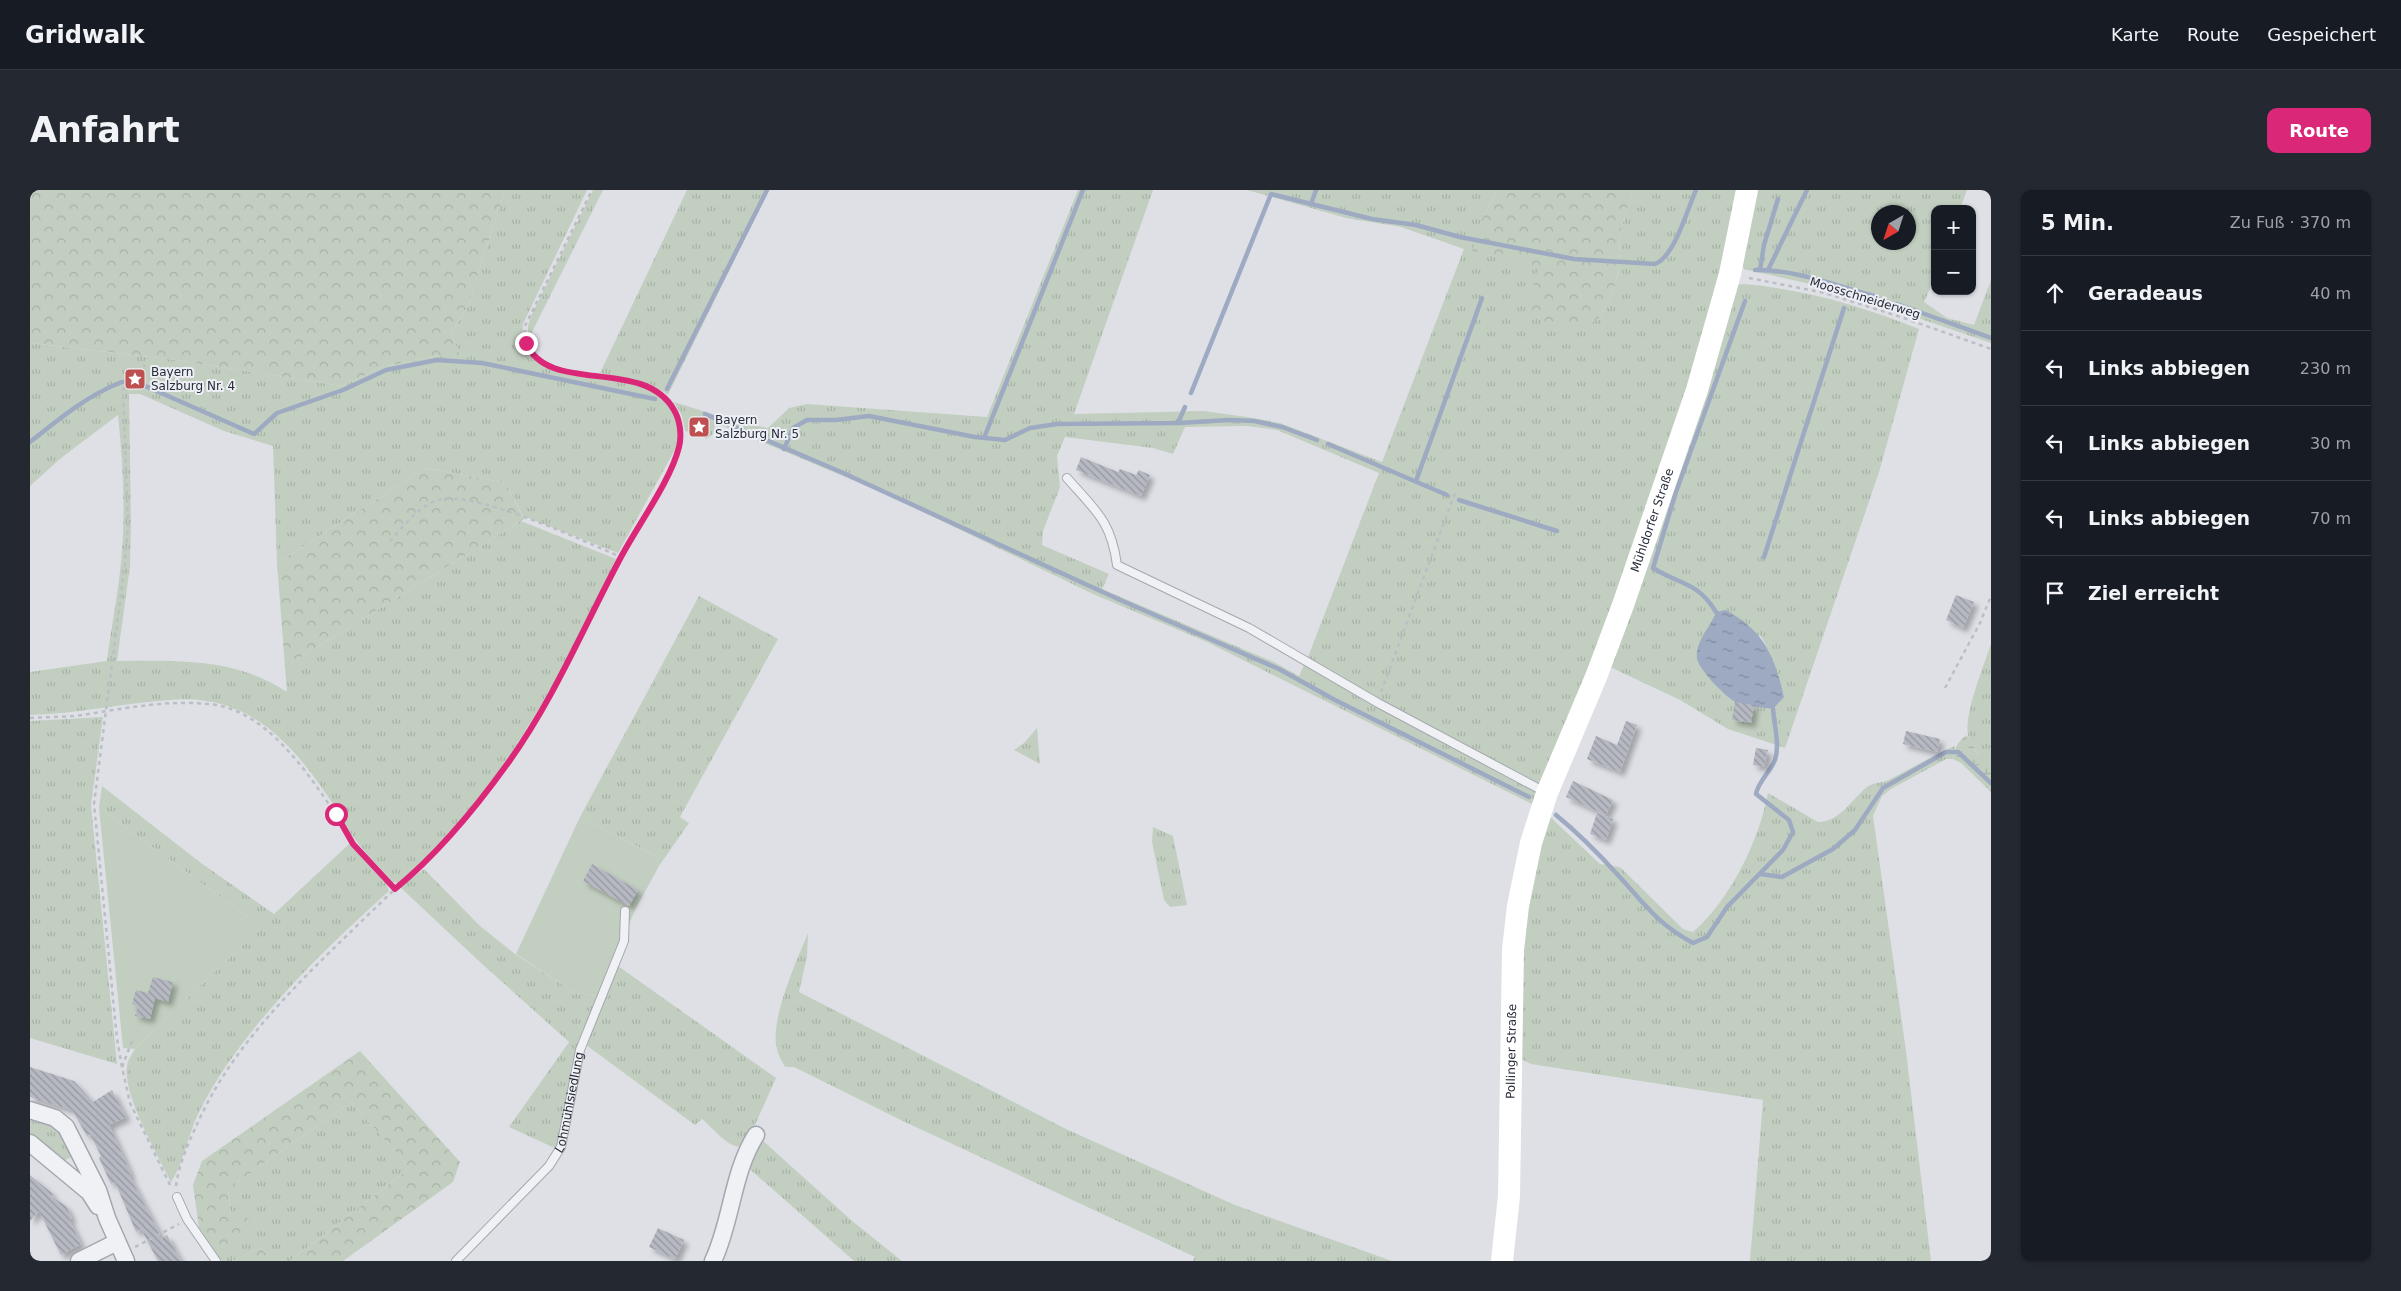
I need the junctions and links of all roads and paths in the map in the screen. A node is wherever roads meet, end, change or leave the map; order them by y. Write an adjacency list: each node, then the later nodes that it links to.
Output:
1 (592, 190): 9 (path)
2 (1747, 190): 3 (street, Mühldorfer Straße)
3 (1730, 274): 4 (path, Moosschneiderweg); 15 (street, Mühldorfer Straße)
4 (1991, 349)
5 (145, 365): 13 (path)
6 (1067, 478): 12 (lane)
7 (1455, 493): 12 (path)
8 (390, 541): 9 (path)
9 (621, 557): 17 (path)
10 (1991, 596): 11 (path)
11 (1945, 688)
12 (1378, 703): 15 (lane)
13 (107, 710): 14 (path); 17 (path); 20 (path)
14 (30, 718)
15 (1547, 793): 16 (street, Mühldorfer Straße)
16 (1531, 843): 34 (street, Pollinger Straße)
17 (395, 889): 26 (path)
18 (625, 911): 32 (lane, Lohmühlsiedlung)
19 (132, 1041): 20 (path)
20 (122, 1067): 26 (path)
21 (32, 1111): 24 (street)
22 (756, 1135): 33 (street)
23 (30, 1143): 25 (street)
24 (79, 1151): 25 (street); 27 (street)
25 (57, 1165): 27 (street)
26 (177, 1197): 28 (lane)
27 (107, 1218): 29 (street)
28 (187, 1219): 29 (path); 31 (lane)
29 (122, 1252): 30 (street)
30 (79, 1261)
31 (216, 1261)
32 (456, 1261)
33 (713, 1261)
34 (1502, 1261)

